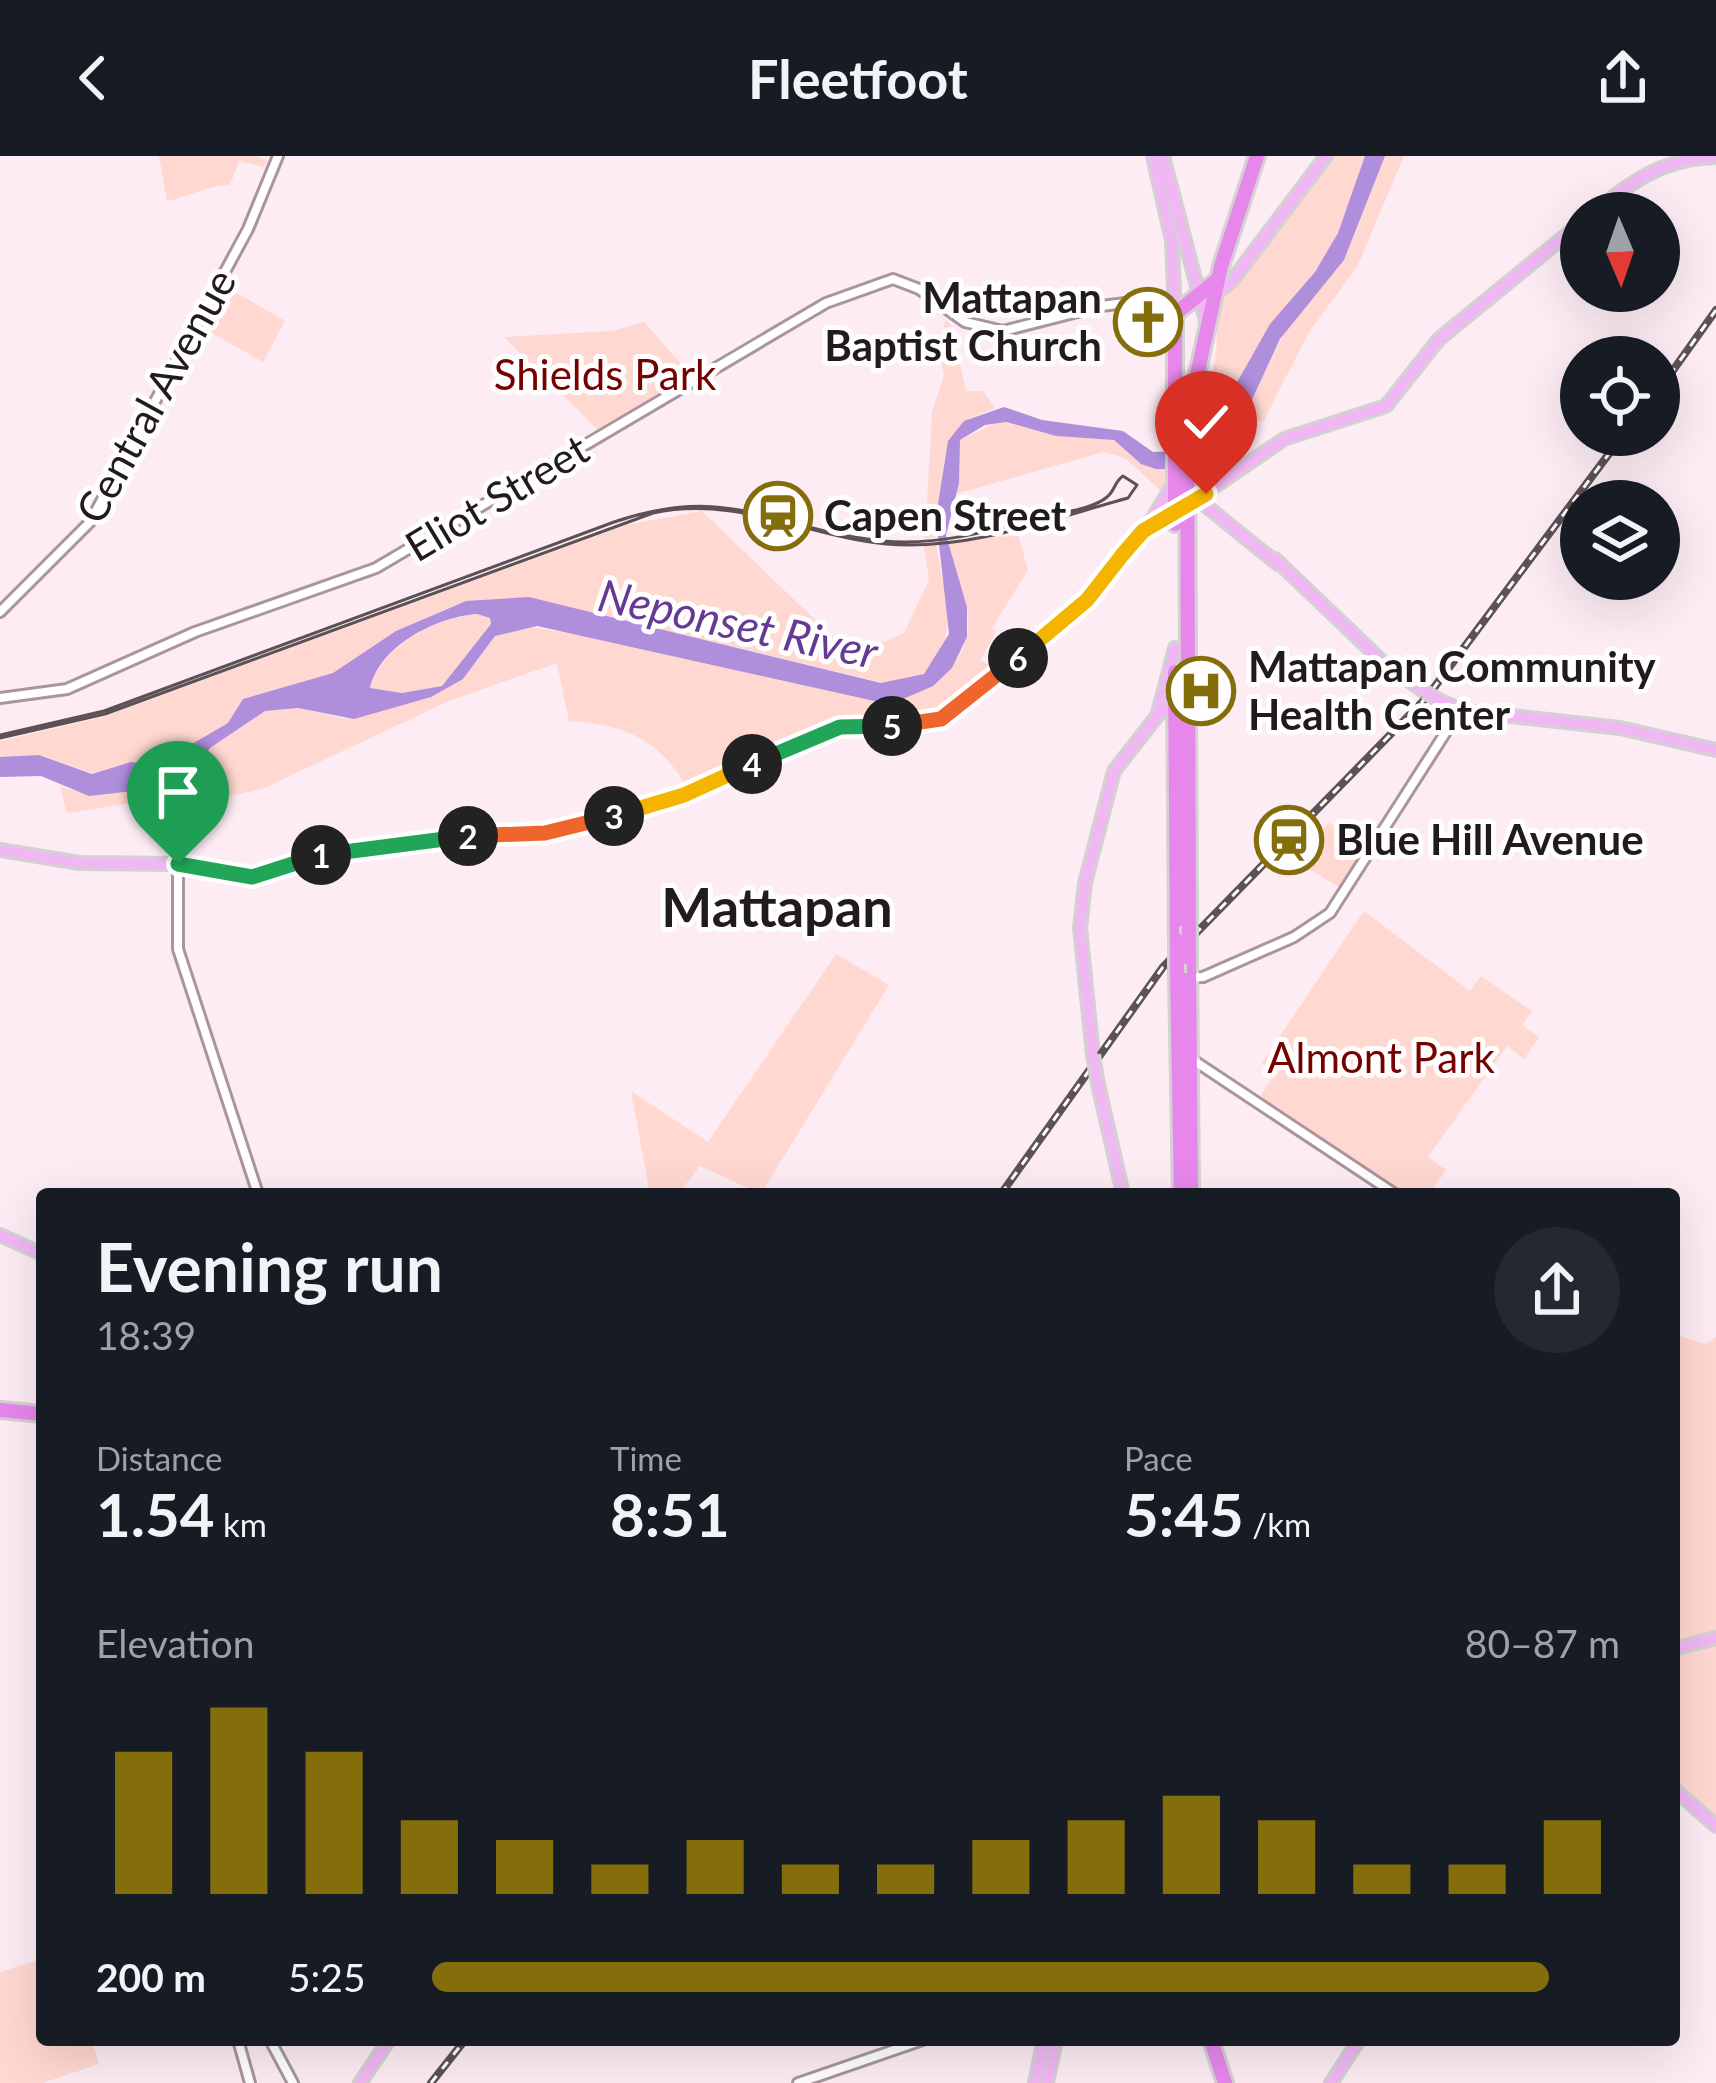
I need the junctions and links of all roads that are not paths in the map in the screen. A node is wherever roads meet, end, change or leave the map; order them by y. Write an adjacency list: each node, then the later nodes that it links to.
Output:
1 (278, 156): 23 (street, Central Avenue)
2 (1153, 156): 9 (main road)
3 (1163, 156): 9 (main road)
4 (1257, 156): 12 (highway)
5 (1317, 156): 12 (main road)
6 (1326, 156): 12 (main road)
7 (1716, 158): 8 (main road)
8 (1622, 192)
9 (1175, 221): 10 (main road)
10 (1179, 239): 12 (main road); 13 (main road)
11 (1560, 240): 20 (main road)
12 (1211, 288): 14 (highway); 16 (highway)
13 (1175, 297): 14 (main road); 26 (street, Eliot Street)
14 (1175, 314): 15 (highway)
15 (1175, 344): 16 (highway); 17 (highway)
16 (1207, 344): 18 (highway)
17 (1174, 375): 18 (highway); 19 (highway)
18 (1199, 377): 19 (highway)
19 (1181, 449): 20 (highway)
20 (1189, 485): 21 (highway); 22 (main road); 27 (main road, bridge)
21 (1180, 509): 22 (main road); 24 (highway); 25 (highway)
22 (1143, 531): 32 (main road)
23 (0, 612)
24 (1174, 648): 25 (highway); 29 (main road)
25 (1179, 682): 28 (highway)
26 (0, 698)
27 (1460, 710): 30 (main road); 33 (street)
28 (1178, 712): 29 (main road); 33 (highway, bridge); 33 (highway, bridge)
29 (1156, 717): 36 (main road, bridge)
30 (1716, 750)
31 (0, 850): 32 (main road)
32 (178, 864): 35 (street)
33 (1185, 971): 34 (highway); 37 (highway)
34 (1189, 1057): 38 (highway); 39 (street)
35 (256, 1188)
36 (1122, 1188)
37 (1181, 1188)
38 (1191, 1188)
39 (1386, 1188)
40 (0, 1235): 41 (main road)
41 (36, 1251)
42 (0, 1410): 43 (highway)
43 (36, 1413)
44 (1716, 1638): 45 (main road)
45 (1680, 1647)
46 (1680, 1794): 47 (main road)
47 (1716, 1826)
48 (240, 2046): 57 (street)
49 (272, 2046): 58 (street)
50 (384, 2046): 59 (main road)
51 (906, 2046): 60 (street)
52 (1044, 2046): 56 (main road)
53 (1054, 2046): 56 (main road)
54 (1209, 2046): 61 (highway)
55 (1355, 2046): 62 (main road)
56 (1042, 2079)
57 (250, 2083)
58 (293, 2083)
59 (360, 2083)
60 (798, 2083)
61 (1221, 2083)
62 (1331, 2083)

